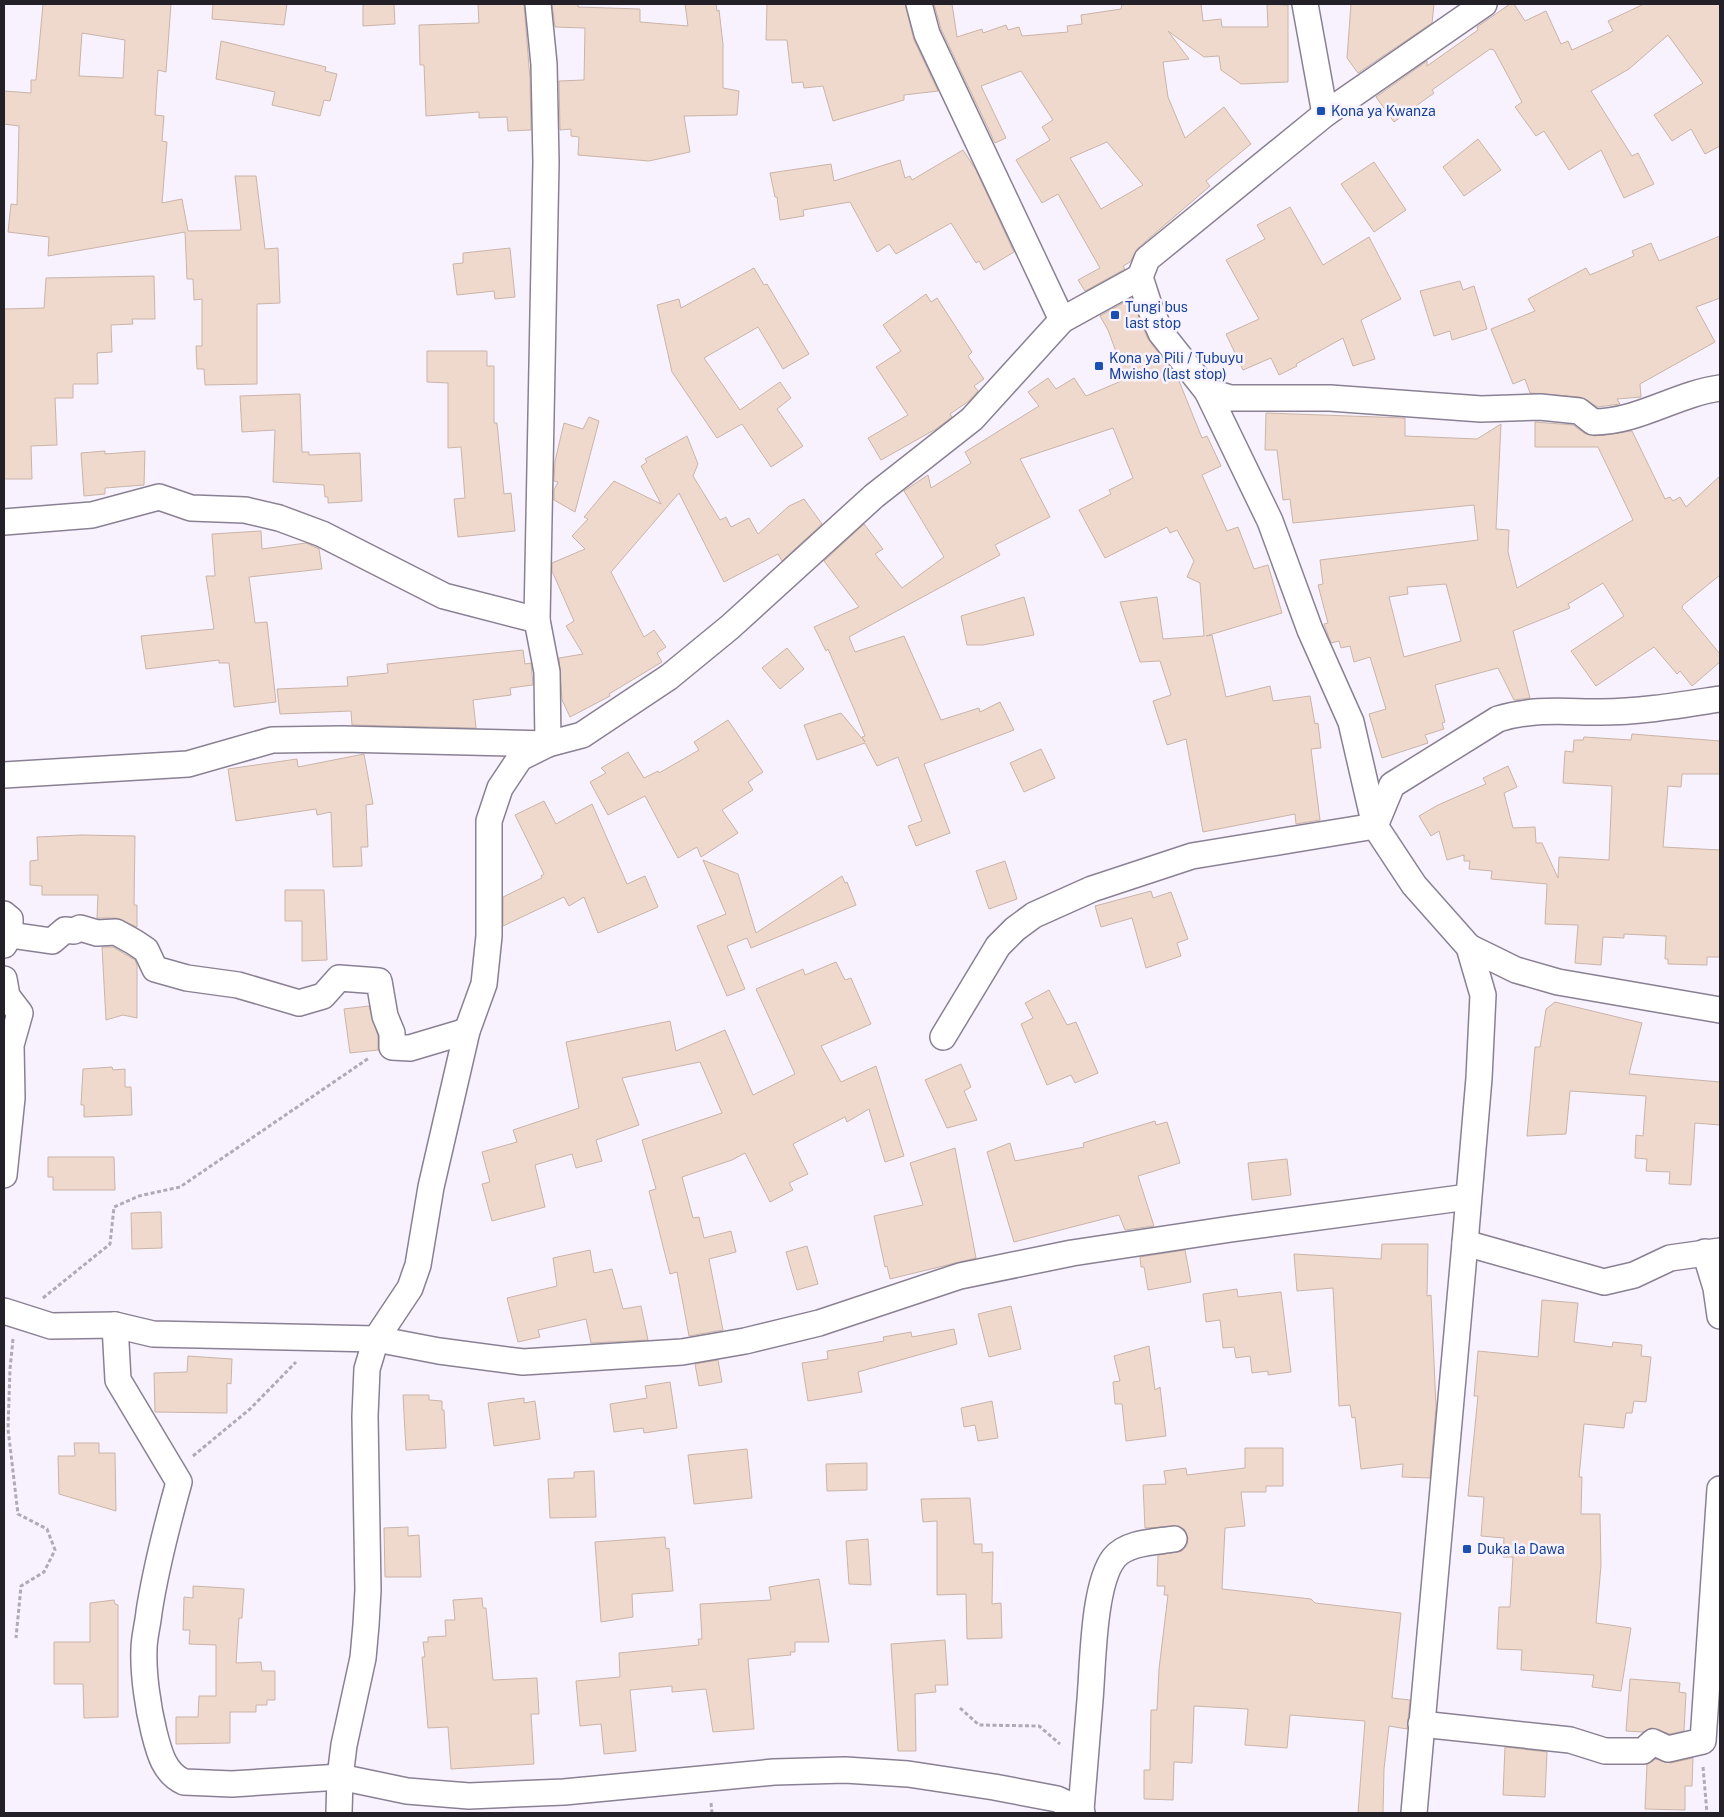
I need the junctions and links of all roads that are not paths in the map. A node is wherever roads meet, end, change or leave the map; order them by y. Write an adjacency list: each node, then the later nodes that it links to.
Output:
1 (538, 4): 11 (street)
2 (919, 4): 7 (street)
3 (1306, 4): 5 (street)
4 (1484, 4): 5 (street)
5 (1325, 114): 6 (street)
6 (1140, 277): 7 (street); 9 (street)
7 (1062, 320): 13 (street)
8 (1720, 388): 9 (street)
9 (1207, 392): 15 (street)
10 (4, 522): 11 (street)
11 (537, 620): 13 (street)
12 (1720, 699): 15 (street)
13 (548, 744): 14 (street); 21 (street)
14 (4, 775)
15 (1375, 826): 17 (street); 22 (street)
16 (6, 931): 21 (street)
17 (1468, 947): 19 (street); 24 (street)
18 (4, 979): 20 (street)
19 (1720, 1010)
20 (12, 1012): 23 (street)
21 (467, 1031): 30 (street)
22 (943, 1037)
23 (4, 1175)
24 (1468, 1197): 25 (street); 30 (street)
25 (1466, 1243): 26 (street); 33 (street)
26 (1712, 1251): 28 (street)
27 (12, 1314): 29 (street)
28 (1720, 1316)
29 (115, 1325): 30 (street); 34 (street)
30 (376, 1339): 34 (street)
31 (1720, 1488): 33 (street)
32 (1174, 1539): 35 (street)
33 (1421, 1724): 37 (street)
34 (340, 1777): 35 (street); 36 (street)
35 (1081, 1811)
36 (339, 1813)
37 (1414, 1813)

